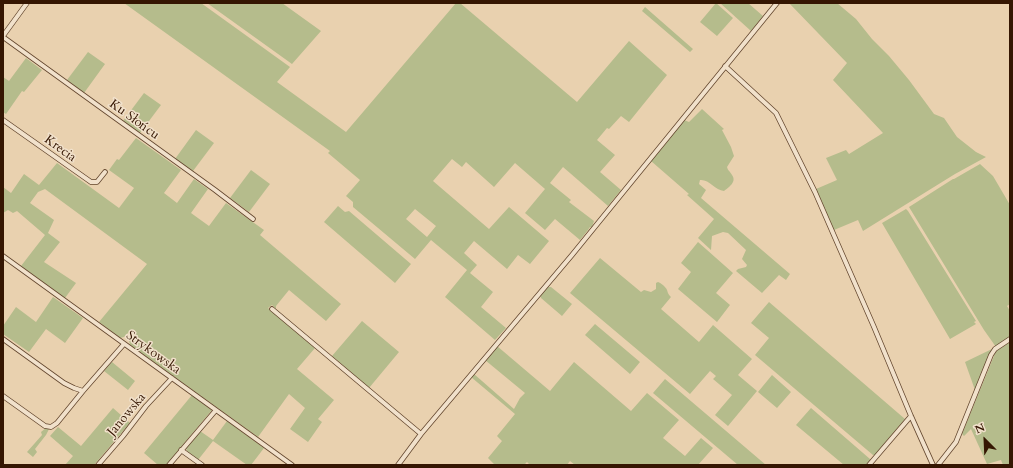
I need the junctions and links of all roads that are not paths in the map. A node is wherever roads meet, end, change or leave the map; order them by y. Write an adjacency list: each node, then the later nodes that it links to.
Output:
1 (27, 3): 3 (street)
2 (777, 3): 4 (street)
3 (3, 36): 7 (street, Ku Słońcu)
4 (725, 66): 17 (street); 18 (street)
5 (3, 120): 6 (street, Krecia)
6 (105, 172)
7 (253, 219)
8 (3, 256): 12 (street, Strykowska)
9 (272, 309): 18 (street)
10 (3, 339): 14 (street)
11 (1010, 339): 27 (street)
12 (124, 344): 13 (street, Strykowska); 14 (street)
13 (172, 378): 16 (street, Strykowska); 20 (street, Janowska)
14 (83, 391): 15 (street)
15 (3, 396)
16 (216, 410): 19 (street); 23 (street, Strykowska)
17 (911, 416): 25 (street); 26 (street)
18 (421, 434): 24 (street)
19 (181, 450): 21 (street); 22 (street)
20 (98, 465)
21 (169, 465)
22 (202, 465)
23 (292, 465)
24 (398, 465)
25 (868, 465)
26 (933, 465)
27 (938, 465)

